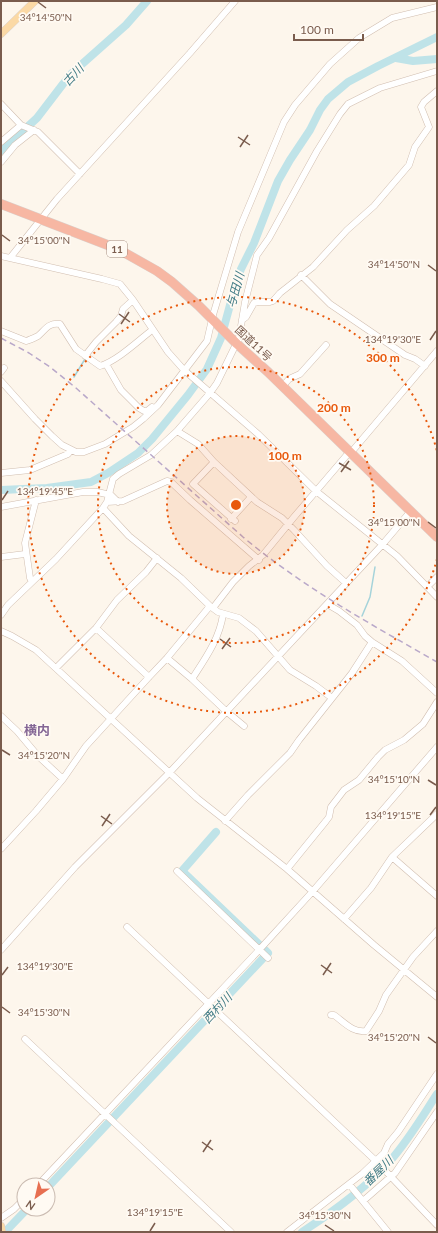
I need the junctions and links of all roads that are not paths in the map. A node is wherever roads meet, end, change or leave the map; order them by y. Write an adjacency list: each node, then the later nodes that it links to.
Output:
1 (35, 1): 4 (main road)
2 (233, 2): 12 (street)
3 (437, 7): 20 (street)
4 (1, 34)
5 (437, 71): 19 (street)
6 (437, 91): 17 (street)
7 (1, 104): 8 (street)
8 (22, 125): 9 (street); 10 (street)
9 (33, 129): 11 (street); 12 (street)
10 (1, 142)
11 (1, 162)
12 (80, 174): 14 (street)
13 (1, 204): 14 (highway, 国道11号 / 11)
14 (40, 219): 15 (street); 20 (highway, 国道11号 / 11)
15 (5, 257): 16 (street); 18 (street)
16 (1, 264)
17 (302, 275): 19 (street); 28 (street)
18 (133, 300): 21 (street); 26 (street)
19 (242, 320): 23 (street)
20 (214, 321): 23 (highway, 国道11号 / 11); 29 (street)
21 (152, 330): 27 (street); 29 (street)
22 (1, 332): 26 (street)
23 (234, 341): 31 (highway, 国道11号 / 11); 32 (street)
24 (326, 345): 31 (street)
25 (437, 351): 28 (street)
26 (84, 356): 27 (street)
27 (106, 364): 33 (street)
28 (425, 366): 36 (street)
29 (185, 371): 32 (street); 33 (street)
30 (1, 381): 35 (street)
31 (282, 386): 36 (highway, 国道11号 / 11)
32 (209, 392): 34 (street); 39 (street)
33 (158, 405): 35 (street)
34 (177, 431): 37 (street); 40 (street)
35 (71, 450): 38 (street)
36 (350, 453): 39 (street); 47 (highway, 国道11号 / 11)
37 (214, 462): 41 (street); 41 (street)
38 (1, 473)
39 (316, 491): 48 (street); 50 (street)
40 (109, 494): 42 (street); 43 (street); 44 (street)
41 (251, 497): 48 (street)
42 (36, 500): 45 (street); 51 (street)
43 (107, 502): 44 (street); 46 (street)
44 (118, 502): 54 (street)
45 (1, 507)
46 (103, 508): 53 (street); 56 (street)
47 (410, 512): 49 (highway, 国道11号 / 11); 50 (street)
48 (288, 524): 54 (street); 57 (street)
49 (437, 537)
50 (382, 545): 57 (street); 58 (street)
51 (25, 554): 52 (street); 56 (street)
52 (1, 557)
53 (157, 558): 61 (street); 64 (street)
54 (259, 560): 61 (street)
55 (437, 577): 58 (street)
56 (32, 582): 62 (street)
57 (346, 582): 60 (street)
58 (427, 587): 59 (street)
59 (437, 598)
60 (327, 604): 66 (street); 67 (street)
61 (212, 607): 63 (street); 68 (street)
62 (1, 614)
63 (223, 614): 67 (street); 71 (street)
64 (96, 628): 69 (street); 70 (street)
65 (1, 631): 69 (street)
66 (372, 642): 72 (street); 73 (street)
67 (278, 656): 73 (street); 75 (street)
68 (168, 658): 70 (street); 71 (street)
69 (56, 668): 77 (street)
70 (149, 677): 77 (street)
71 (192, 679): 75 (street)
72 (437, 693)
73 (332, 698): 83 (street)
74 (437, 702): 86 (street)
75 (226, 712): 78 (street); 80 (street)
76 (1, 716): 81 (street)
77 (112, 719): 80 (street); 81 (street)
78 (244, 726)
79 (437, 747): 88 (street)
80 (170, 772): 83 (street); 93 (street)
81 (63, 779): 84 (street)
82 (437, 814): 85 (street)
83 (225, 821): 86 (street)
84 (1, 850)
85 (392, 857): 89 (street); 90 (street)
86 (287, 869): 88 (street)
87 (176, 871): 94 (street)
88 (313, 891): 90 (street); 94 (street)
89 (437, 896)
90 (344, 919): 96 (street)
91 (127, 927): 98 (street)
92 (437, 931): 96 (street)
93 (1, 950)
94 (260, 950): 95 (street); 98 (street)
95 (268, 958)
96 (404, 970): 97 (street); 99 (street)
97 (437, 997)
98 (209, 1004): 103 (street); 104 (street)
99 (332, 1015)
100 (25, 1039): 103 (street)
101 (437, 1074): 104 (street)
102 (437, 1112): 105 (street)
103 (105, 1114): 106 (street); 112 (street)
104 (376, 1162): 105 (street); 107 (street)
105 (390, 1176): 108 (street); 111 (street)
106 (46, 1177)
107 (350, 1185): 108 (street); 113 (street)
108 (362, 1201): 114 (street)
109 (16, 1207): 110 (street)
110 (1, 1218)
111 (437, 1226)
112 (231, 1232)
113 (287, 1232)
114 (388, 1232)

